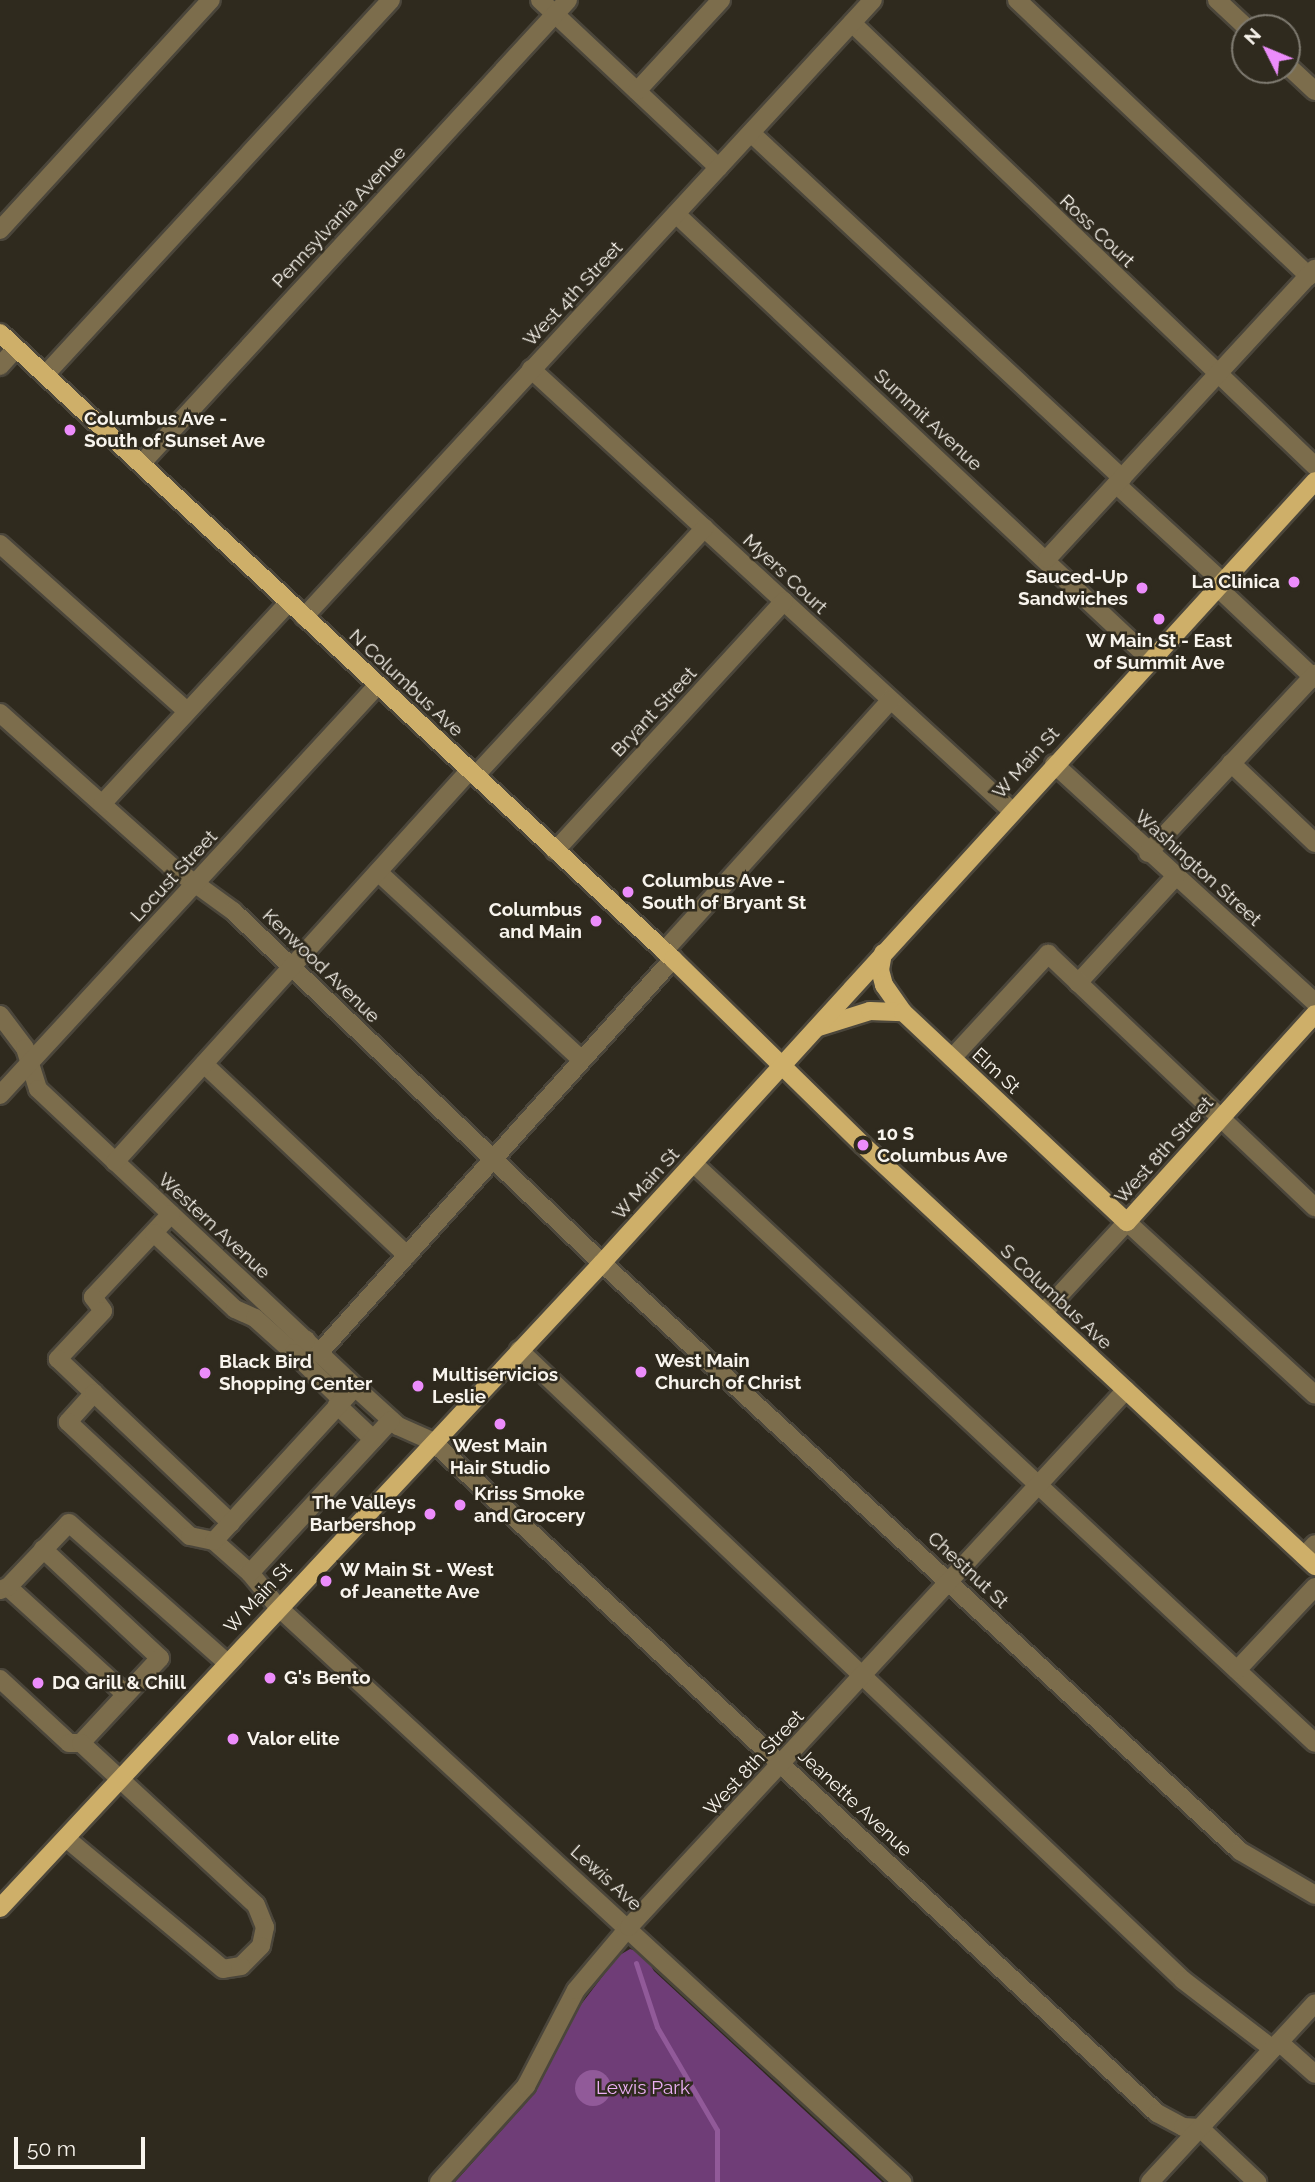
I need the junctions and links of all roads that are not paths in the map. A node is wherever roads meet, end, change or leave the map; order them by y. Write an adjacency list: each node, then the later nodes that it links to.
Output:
1 (211, 0): 18 (street)
2 (391, 0): 24 (street)
3 (540, 0): 9 (street)
4 (568, 0): 9 (street, Pennsylvania Avenue)
5 (721, 0): 13 (street)
6 (873, 0): 11 (street, West 4th Street)
7 (1017, 0): 19 (street)
8 (1217, 0): 10 (street)
9 (555, 14): 13 (street); 26 (street, Pennsylvania Avenue)
10 (1232, 14)
11 (852, 23): 15 (street, West 4th Street); 25 (street, Ross Court)
12 (1301, 78): 14 (street)
13 (638, 91): 16 (street)
14 (1315, 92)
15 (751, 133): 16 (street, West 4th Street); 28 (street)
16 (719, 168): 17 (street, West 4th Street)
17 (676, 214): 23 (street, West 4th Street); 32 (street, Summit Avenue)
18 (0, 230)
19 (1312, 272): 25 (street)
20 (0, 333): 21 (main road, N Columbus Ave)
21 (16, 348): 22 (street); 24 (main road, N Columbus Ave)
22 (0, 366)
23 (531, 369): 30 (street, Myers Court); 36 (street, West 4th Street)
24 (45, 375): 26 (main road, N Columbus Ave)
25 (1216, 375): 27 (street, Ross Court); 28 (street)
26 (142, 463): 35 (main road, N Columbus Ave)
27 (1315, 466)
28 (1119, 481): 32 (street); 33 (street)
29 (1315, 481): 33 (main road, W Main St)
30 (705, 528): 34 (street, Myers Court); 45 (street)
31 (0, 544): 41 (street)
32 (1047, 559): 37 (street, Summit Avenue)
33 (1220, 584): 37 (main road, W Main St); 38 (street)
34 (784, 601): 40 (street, Myers Court); 49 (street, Bryant Street)
35 (289, 602): 36 (main road, N Columbus Ave); 41 (street)
36 (304, 617): 39 (main road, N Columbus Ave)
37 (1150, 659): 44 (main road, W Main St)
38 (1314, 676): 43 (street)
39 (378, 685): 45 (main road, N Columbus Ave); 53 (street, Locust Street)
40 (891, 700): 47 (street, Myers Court); 55 (street)
41 (187, 712): 46 (street)
42 (0, 713): 46 (street, Kenwood Avenue)
43 (1231, 763): 48 (street); 50 (street)
44 (1054, 764): 47 (main road, W Main St); 50 (street, Washington Street)
45 (472, 773): 49 (main road, N Columbus Ave); 51 (street)
46 (102, 804): 53 (street, Kenwood Avenue)
47 (1011, 810): 54 (main road, W Main St)
48 (1315, 842)
49 (555, 851): 55 (main road, N Columbus Ave)
50 (1148, 853): 52 (street, Washington Street)
51 (378, 872): 56 (street); 64 (street)
52 (1175, 877): 57 (street); 58 (street, Washington Street)
53 (197, 883): 56 (street, Kenwood Avenue); 67 (street, Locust Street)
54 (883, 953): 59 (main road, Elm St); 62 (main road, W Main St)
55 (669, 955): 64 (street); 66 (main road, N Columbus Ave)
56 (292, 967): 65 (street); 70 (street, Kenwood Avenue)
57 (1078, 983): 63 (street); 69 (street)
58 (1315, 1002)
59 (903, 1012): 62 (main road); 63 (main road, Elm St)
60 (1315, 1014): 69 (main road, West 8th Street)
61 (0, 1015): 67 (street, Western Avenue)
62 (816, 1028): 66 (main road, W Main St)
63 (952, 1058): 75 (main road, Elm St)
64 (582, 1060): 70 (street)
65 (204, 1064): 71 (street); 78 (street)
66 (783, 1064): 72 (main road, W Main St); 83 (main road, S Columbus Ave)
67 (27, 1066): 68 (street, Locust Street); 71 (street, Western Avenue)
68 (0, 1095)
69 (1220, 1119): 73 (street); 75 (main road, West 8th Street)
70 (493, 1159): 78 (street); 80 (street, Kenwood Avenue)
71 (115, 1162): 74 (street, Western Avenue)
72 (693, 1163): 80 (main road, W Main St); 94 (street)
73 (1315, 1207)
74 (178, 1220): 76 (street); 77 (street, Western Avenue)
75 (1127, 1222): 83 (street, West 8th Street); 89 (street)
76 (161, 1239): 79 (street); 88 (street)
77 (204, 1244): 79 (street); 81 (street, Western Avenue)
78 (407, 1255): 84 (street)
79 (187, 1262): 82 (street)
80 (602, 1263): 85 (main road, W Main St); 100 (street, Chestnut St)
81 (227, 1266): 82 (street); 84 (street, Western Avenue)
82 (210, 1284): 84 (street)
83 (1043, 1313): 87 (main road, S Columbus Ave)
84 (306, 1349): 86 (street, Western Avenue); 90 (street)
85 (519, 1350): 93 (main road, W Main St); 106 (street)
86 (355, 1387): 90 (street); 91 (street, Western Avenue)
87 (1126, 1391): 94 (street, West 8th Street); 98 (main road, S Columbus Ave)
88 (94, 1393): 95 (street); 96 (street)
89 (1315, 1395)
90 (339, 1402): 92 (street); 95 (street)
91 (391, 1420): 92 (street); 93 (street, Western Avenue)
92 (373, 1439): 99 (street)
93 (432, 1441): 103 (main road, W Main St); 111 (street, Jeanette Avenue)
94 (1039, 1486): 100 (street, West 8th Street); 105 (street)
95 (231, 1523): 96 (street)
96 (214, 1541): 99 (street, Lewis Ave)
97 (43, 1549): 102 (street); 104 (street); 108 (street)
98 (1311, 1555)
99 (250, 1573): 103 (street, Lewis Ave)
100 (950, 1582): 106 (street, West 8th Street); 114 (street, Chestnut St)
101 (1315, 1587): 105 (street)
102 (4, 1588): 108 (street)
103 (278, 1607): 104 (main road, W Main St); 116 (street, Lewis Ave)
104 (227, 1663): 112 (main road, W Main St)
105 (1237, 1670): 109 (street)
106 (863, 1676): 111 (street, West 8th Street); 118 (street)
107 (0, 1679): 110 (street)
108 (125, 1694): 110 (street)
109 (1315, 1743)
110 (80, 1744): 112 (street)
111 (782, 1764): 116 (street, West 8th Street); 120 (street, Jeanette Avenue)
112 (120, 1780): 113 (main road, W Main St); 113 (street)
113 (66, 1838): 115 (main road, W Main St)
114 (1315, 1895)
115 (0, 1908)
116 (629, 1927): 121 (street, West 8th Street); 122 (street, Lewis Ave)
117 (1315, 2003): 118 (street)
118 (1276, 2046): 119 (street); 120 (street)
119 (1315, 2074)
120 (1200, 2128): 123 (street); 124 (street, Jeanette Avenue)
121 (439, 2182)
122 (902, 2182)
123 (1150, 2182)
124 (1257, 2182)

